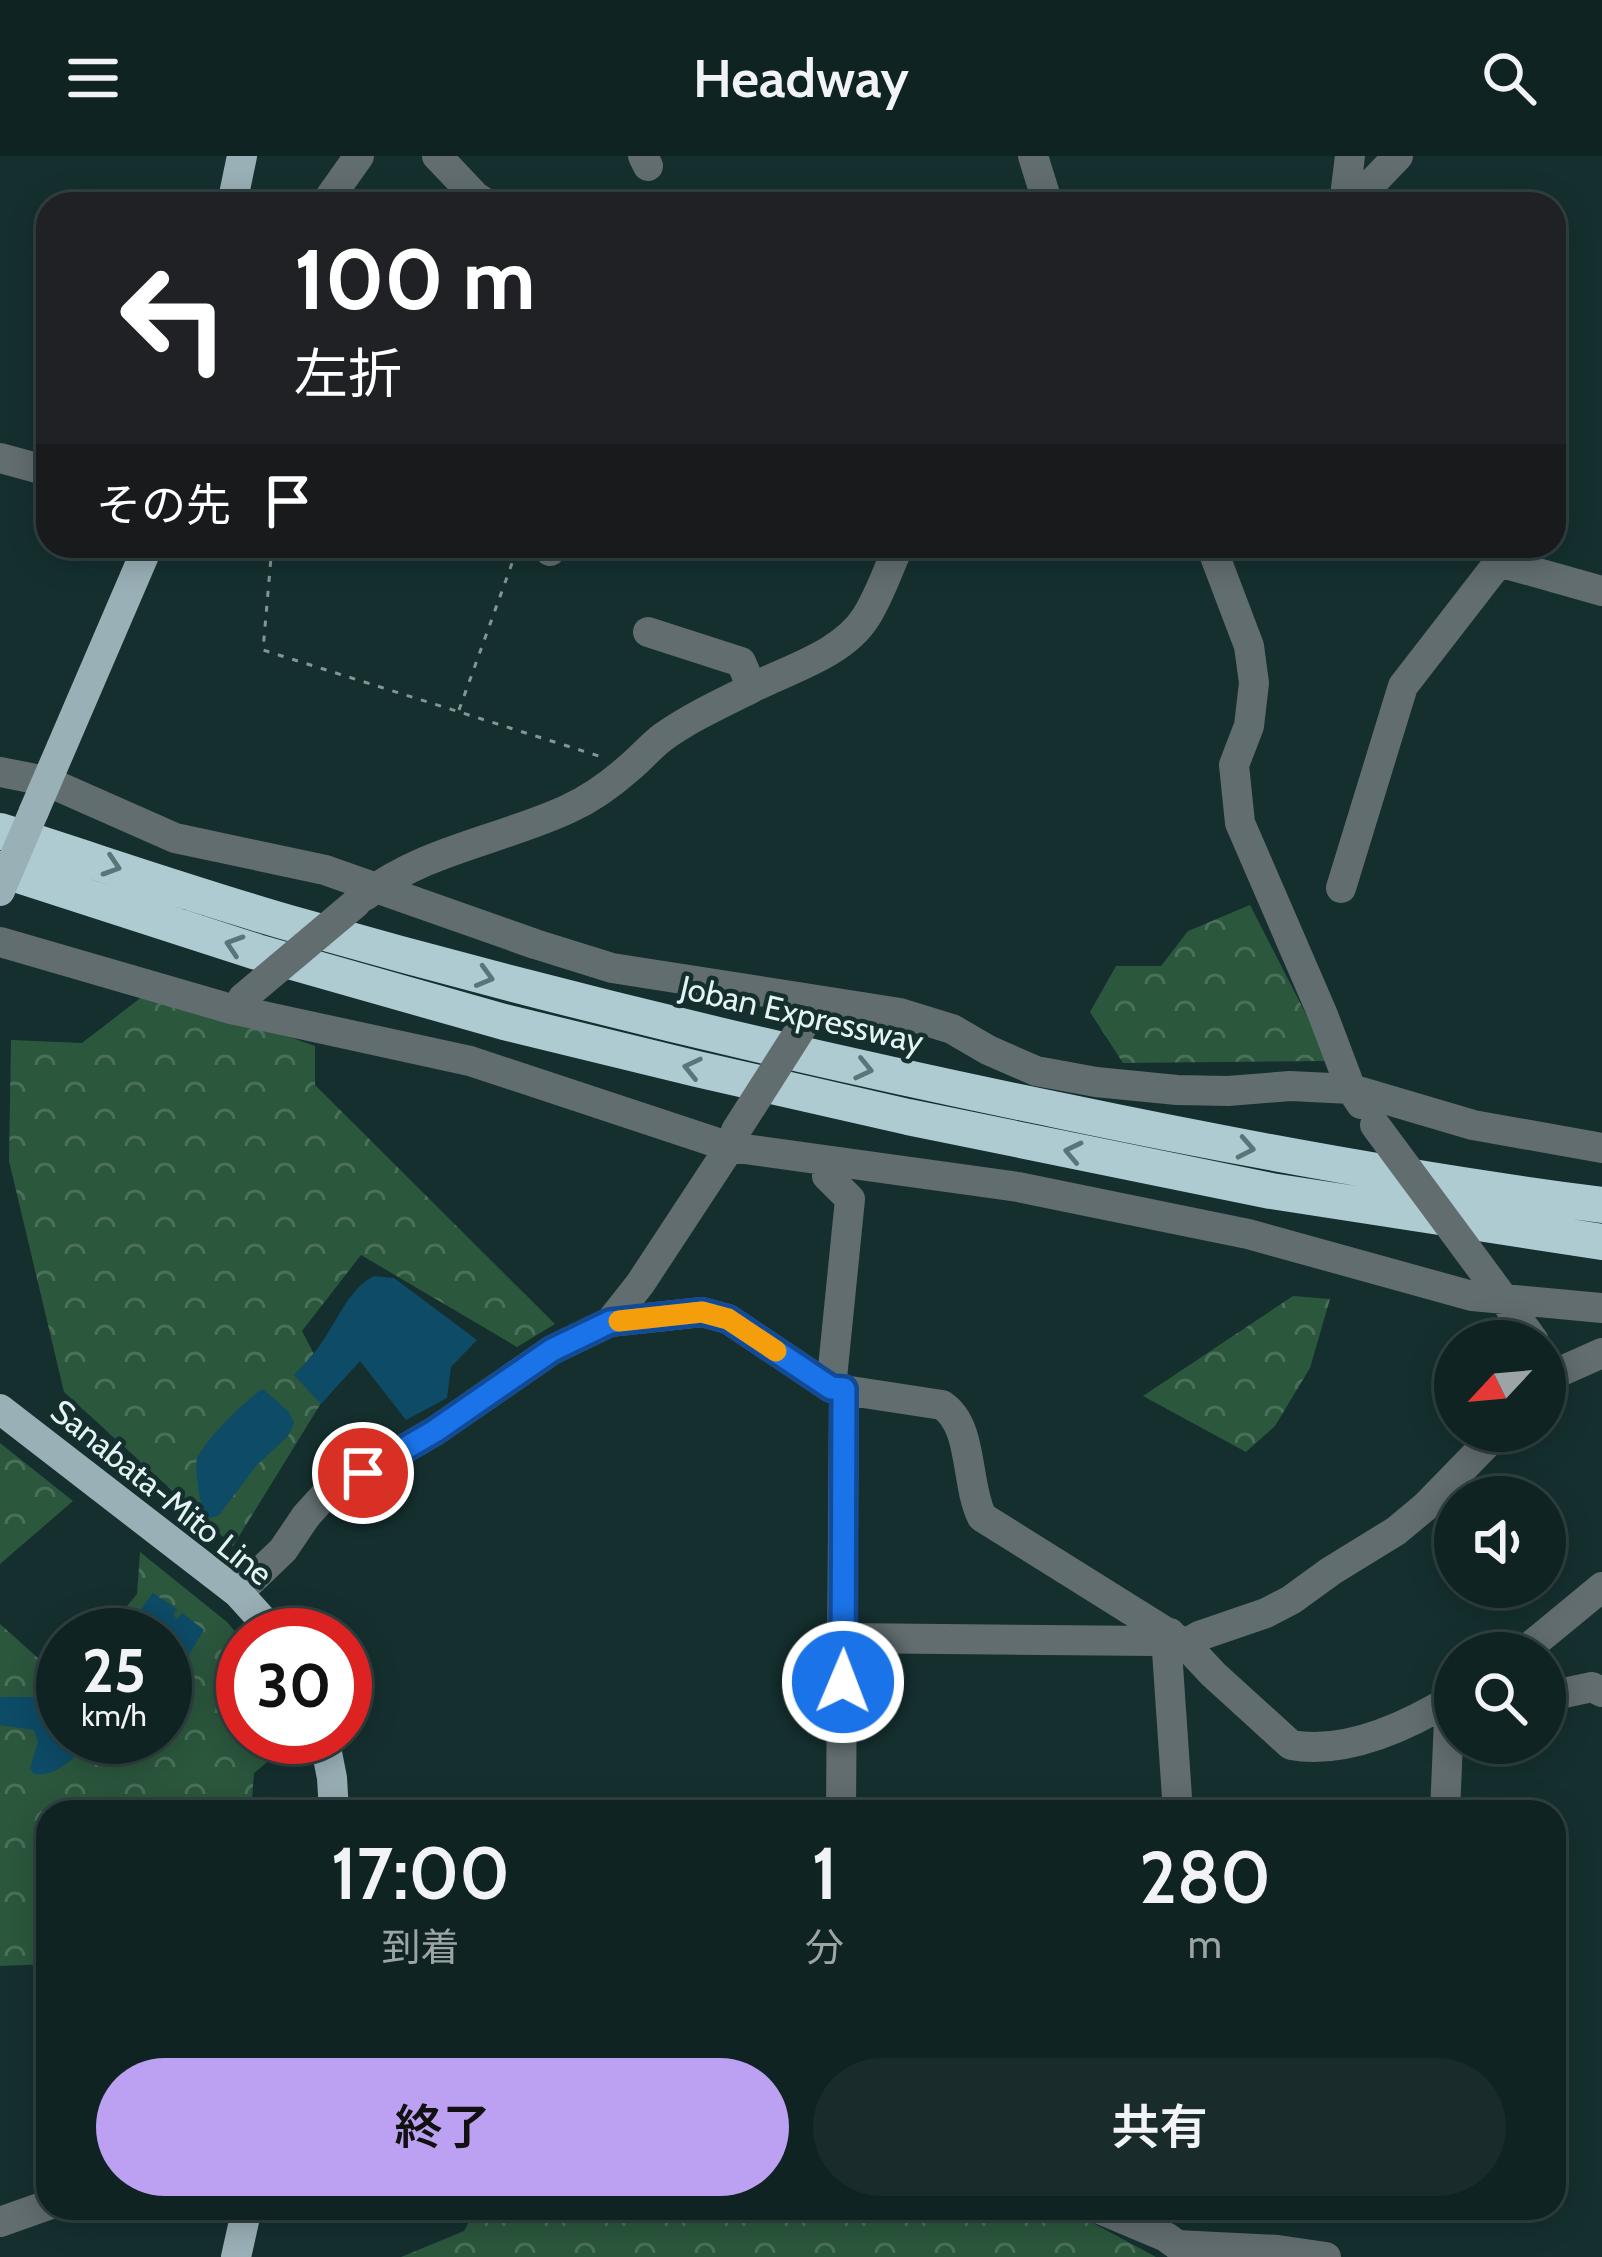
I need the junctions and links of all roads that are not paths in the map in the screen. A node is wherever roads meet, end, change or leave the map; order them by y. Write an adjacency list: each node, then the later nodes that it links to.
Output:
1 (242, 156): 7 (main road)
2 (359, 156): 8 (street)
3 (437, 156): 9 (street)
4 (1034, 156): 10 (street)
5 (1350, 156): 11 (street)
6 (1398, 156): 12 (street)
7 (234, 192)
8 (334, 192)
9 (471, 192)
10 (1044, 192)
11 (1348, 192)
12 (1360, 192)
13 (0, 458): 14 (street)
14 (36, 468)
15 (143, 558): 22 (main road)
16 (894, 558): 20 (street)
17 (1216, 558): 31 (street)
18 (1602, 591): 25 (street)
19 (647, 632): 20 (street)
20 (752, 688): 27 (street)
21 (0, 772): 22 (street)
22 (46, 781): 26 (main road, bridge); 27 (street)
23 (0, 831): 35 (highway, Joban Expressway, one-way to 35)
24 (0, 869): 36 (highway, one-way to 24)
25 (1340, 888)
26 (0, 891)
27 (365, 896): 29 (street, bridge); 30 (street)
28 (0, 941): 29 (street)
29 (237, 1003): 32 (street)
30 (813, 1007): 31 (street); 32 (street, bridge)
31 (1351, 1089): 33 (street); 37 (street, bridge)
32 (733, 1138): 34 (street); 40 (street)
33 (1602, 1148)
34 (828, 1161): 37 (street); 43 (street)
35 (1602, 1205)
36 (1602, 1242)
37 (1497, 1291): 38 (street); 39 (street)
38 (1602, 1308)
39 (1518, 1320)
40 (610, 1322): 43 (street); 47 (street)
41 (1602, 1353): 42 (street)
42 (1566, 1366)
43 (837, 1389): 50 (street); 51 (street)
44 (0, 1409): 47 (main road, Sanabata-Mito Line)
45 (1479, 1452): 51 (street)
46 (1602, 1587): 49 (street)
47 (238, 1593): 48 (main road, Sanabata-Mito Line)
48 (252, 1608)
49 (1547, 1632)
50 (843, 1638): 51 (street); 58 (street)
51 (1178, 1639): 54 (street); 59 (street)
52 (1566, 1692): 53 (street)
53 (1602, 1692)
54 (1434, 1716)
55 (329, 1764): 57 (main road)
56 (1447, 1764): 60 (street)
57 (333, 1800)
58 (841, 1800)
59 (1177, 1800)
60 (1446, 1800)
61 (36, 2209): 63 (street)
62 (245, 2220): 65 (main road)
63 (0, 2222)
64 (1167, 2223): 66 (street)
65 (236, 2257)
66 (1326, 2257)

